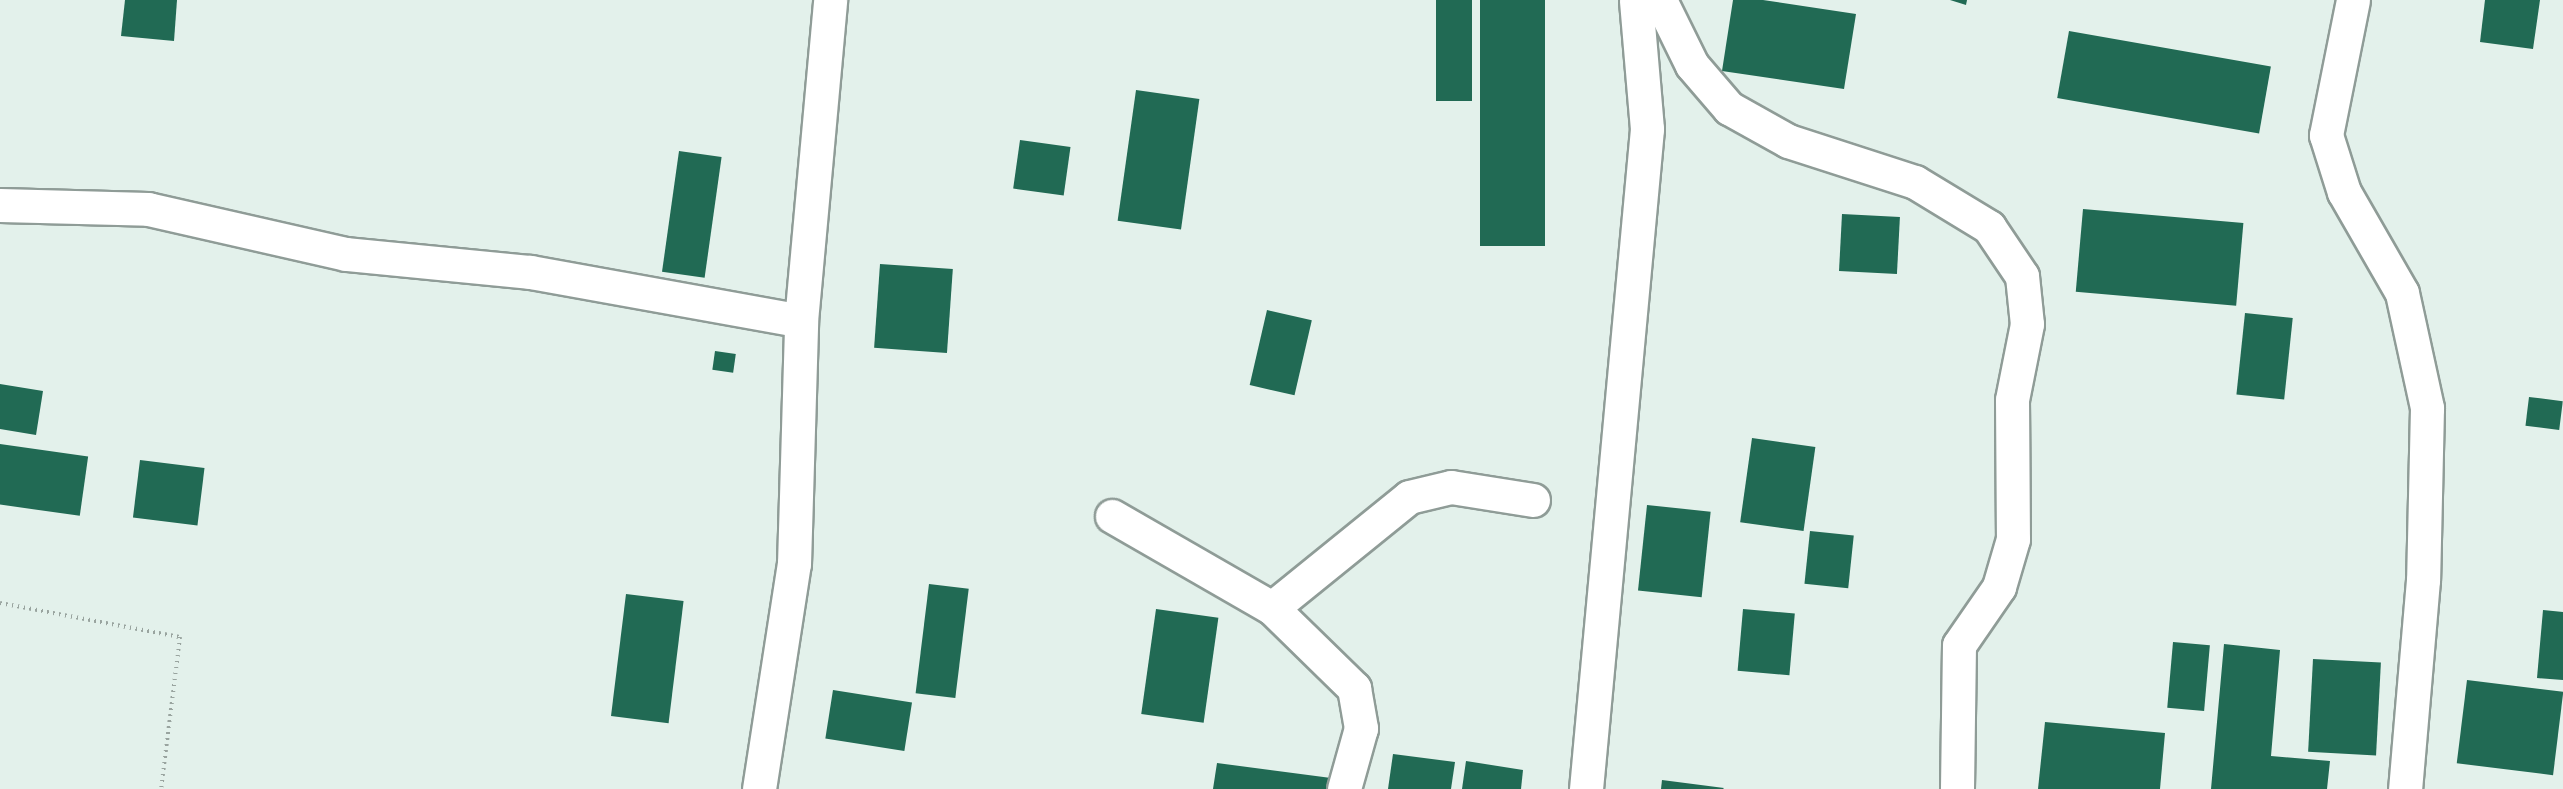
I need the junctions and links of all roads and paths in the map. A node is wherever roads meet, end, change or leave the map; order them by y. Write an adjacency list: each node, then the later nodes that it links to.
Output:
1 (830, 0): 6 (street)
2 (1636, 0): 14 (street)
3 (1660, 0): 15 (street)
4 (2353, 0): 16 (street)
5 (0, 205): 6 (street)
6 (801, 321): 12 (street)
7 (1533, 500): 10 (street)
8 (1112, 516): 10 (street)
9 (0, 603): 11 (path)
10 (1272, 608): 13 (street)
11 (162, 789)
12 (759, 789)
13 (1344, 789)
14 (1586, 789)
15 (1957, 789)
16 (2405, 789)

